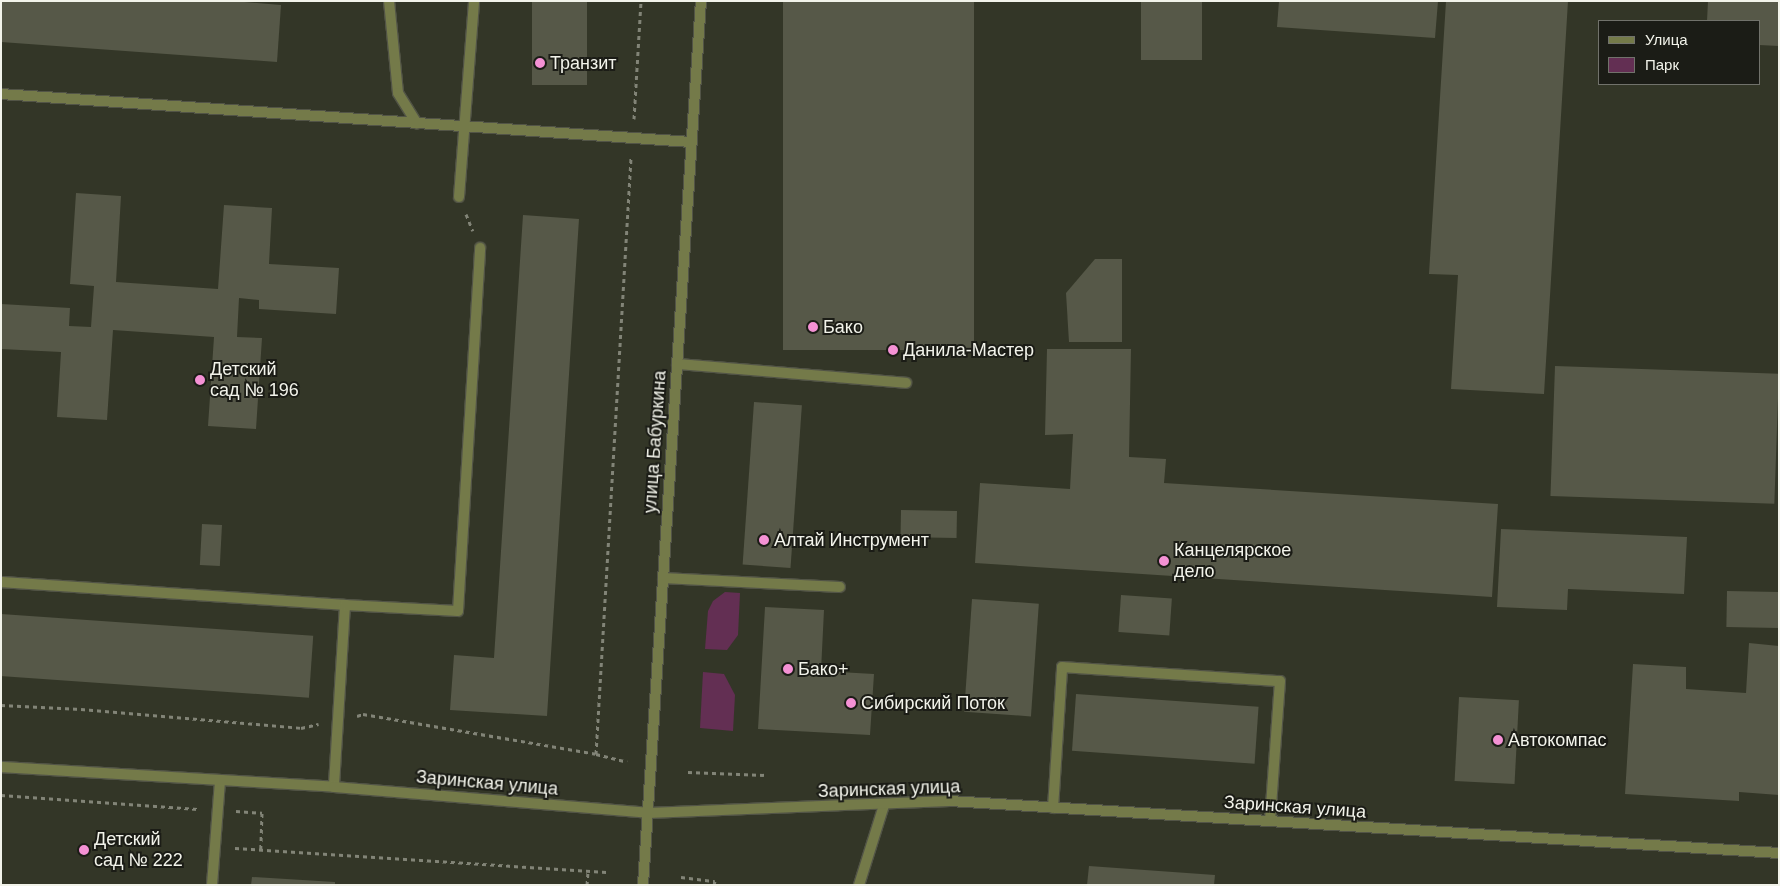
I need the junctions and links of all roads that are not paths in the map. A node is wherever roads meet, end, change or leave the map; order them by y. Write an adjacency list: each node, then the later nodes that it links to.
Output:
1 (389, 1): 5 (street)
2 (474, 1): 6 (street)
3 (701, 1): 7 (street, улица Бабуркина)
4 (1, 94): 5 (street)
5 (417, 123): 6 (street)
6 (464, 126): 7 (street); 8 (street)
7 (691, 142): 10 (street, улица Бабуркина)
8 (459, 197)
9 (480, 248): 15 (street)
10 (677, 364): 11 (street); 12 (street, улица Бабуркина)
11 (906, 383)
12 (663, 578): 14 (street); 21 (street, улица Бабуркина)
13 (1, 582): 15 (street)
14 (840, 587)
15 (345, 604): 18 (street)
16 (1, 767): 17 (street, Заринская улица)
17 (220, 780): 18 (street, Заринская улица); 24 (street)
18 (334, 786): 21 (street, Заринская улица)
19 (884, 806): 20 (street, Заринская улица); 21 (street, Заринская улица); 26 (street)
20 (1053, 808): 22 (street, Заринская улица); 22 (street)
21 (648, 813): 25 (street, улица Бабуркина)
22 (1270, 821): 23 (street, Заринская улица)
23 (1779, 853)
24 (212, 885)
25 (643, 885)
26 (859, 885)

